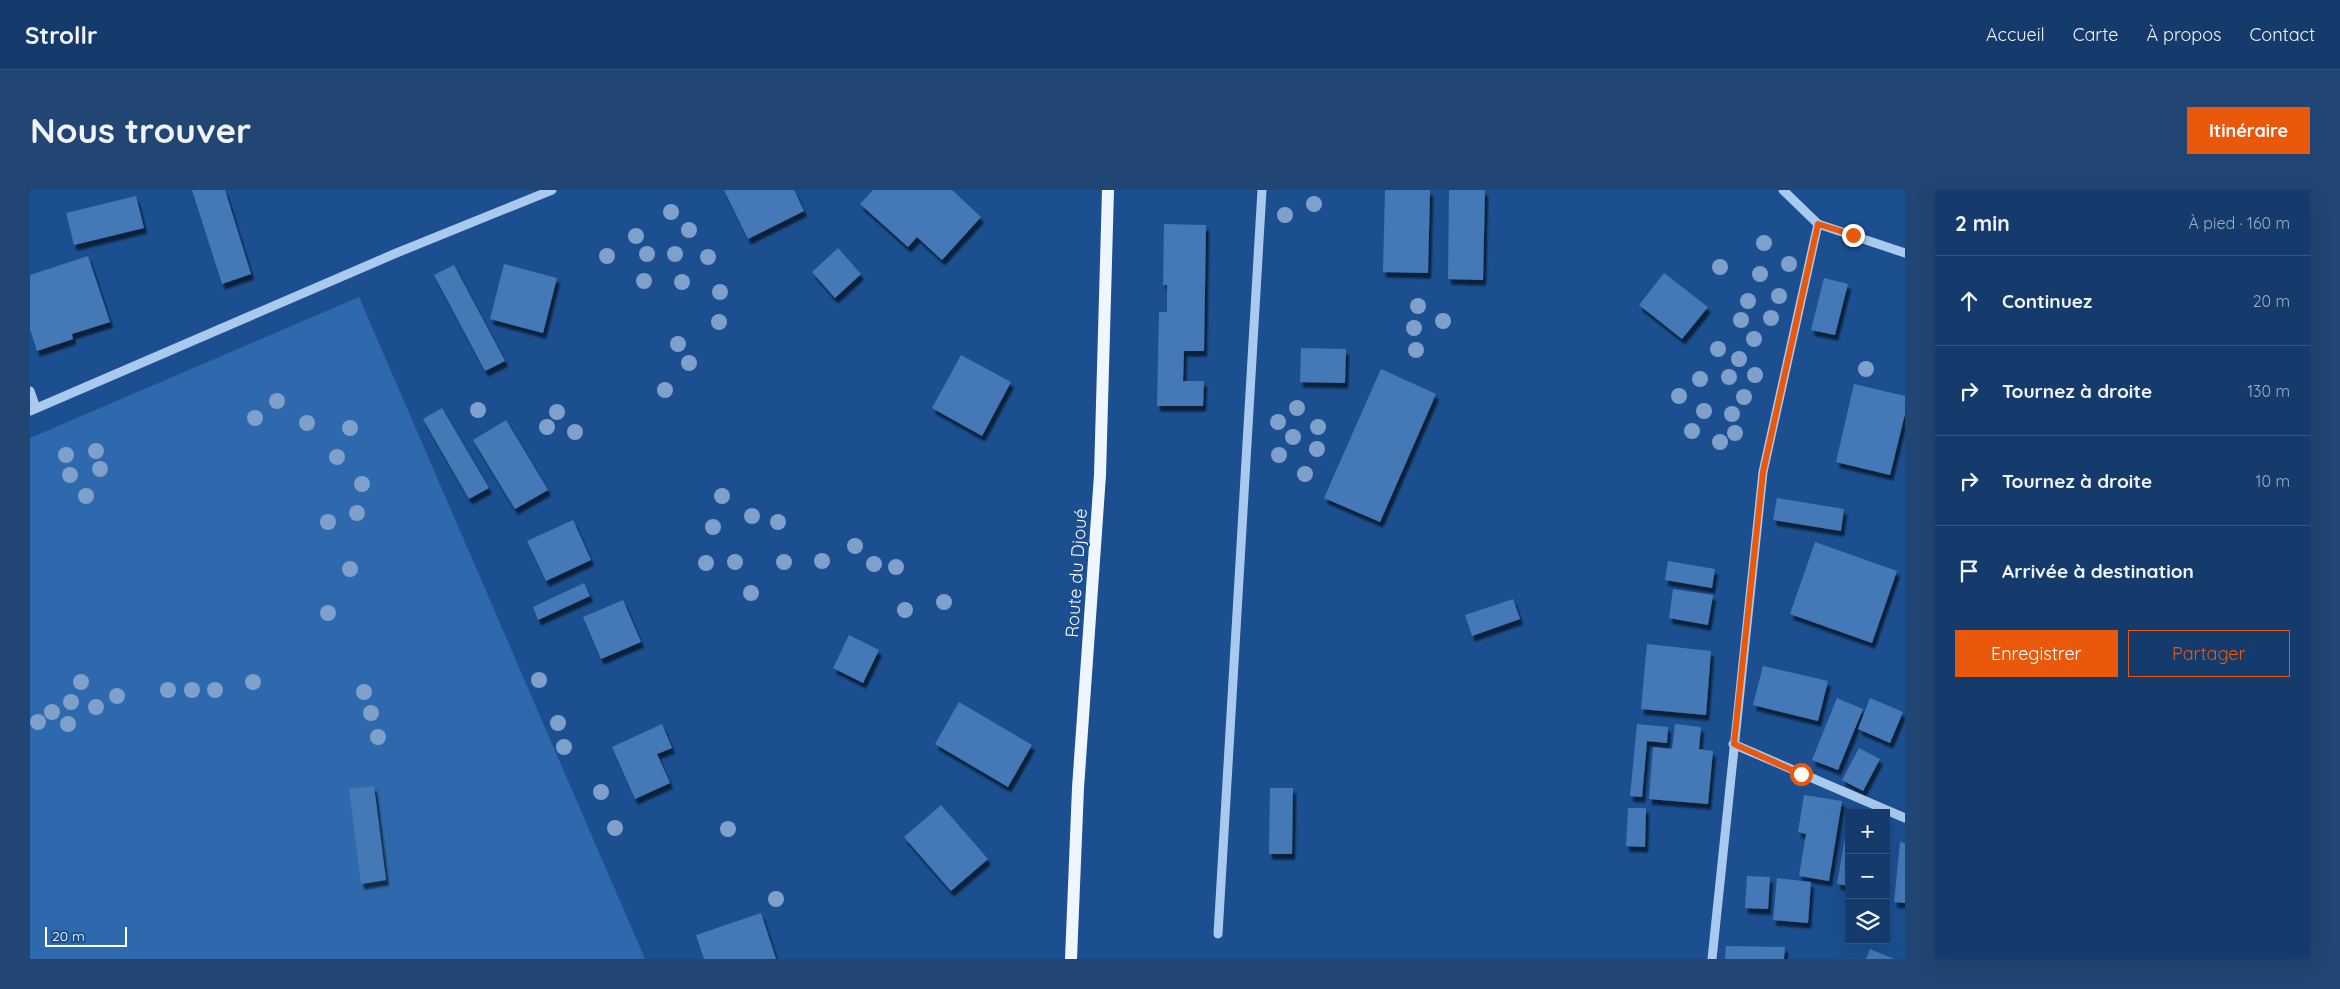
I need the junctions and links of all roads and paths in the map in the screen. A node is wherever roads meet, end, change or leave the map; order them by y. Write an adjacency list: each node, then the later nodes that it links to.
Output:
1 (552, 190): 8 (street)
2 (1108, 190): 12 (main road, Route du Djoué)
3 (1262, 190): 11 (street)
4 (1784, 190): 5 (street)
5 (1818, 224): 6 (street); 9 (street)
6 (1905, 253)
7 (30, 391): 8 (street)
8 (33, 410)
9 (1734, 744): 10 (street); 13 (street)
10 (1905, 818)
11 (1218, 934)
12 (1071, 959)
13 (1712, 959)

